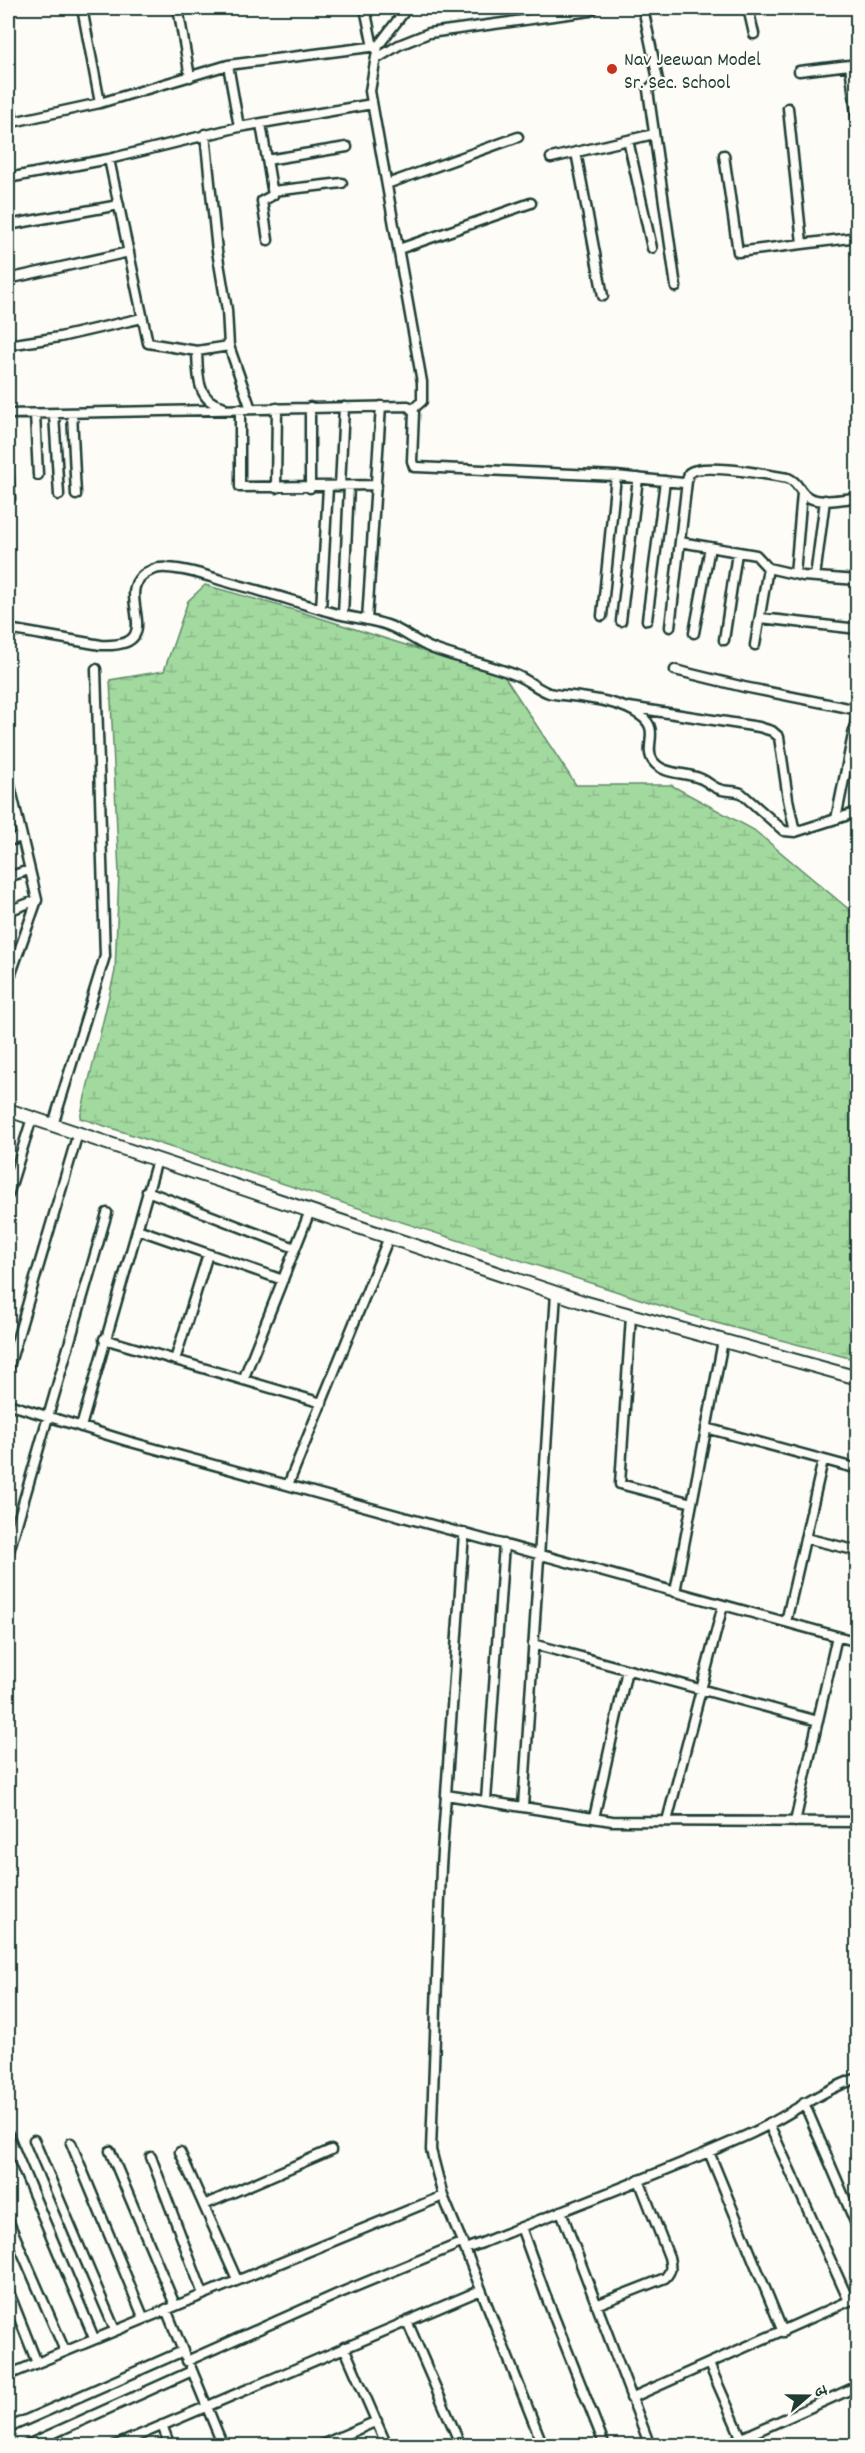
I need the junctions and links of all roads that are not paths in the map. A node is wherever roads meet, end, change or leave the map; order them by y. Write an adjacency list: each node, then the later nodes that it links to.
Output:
1 (82, 8): 16 (street)
2 (178, 8): 14 (street)
3 (365, 8): 9 (street)
4 (407, 8): 9 (street)
5 (594, 8): 10 (street)
6 (643, 8): 24 (street)
7 (748, 8): 8 (street)
8 (754, 34)
9 (376, 47): 10 (street); 12 (street)
10 (376, 59): 17 (street)
11 (854, 64): 13 (street); 22 (street)
12 (228, 65): 14 (street); 21 (street)
13 (799, 71)
14 (190, 77): 16 (street)
15 (8, 94): 19 (street)
16 (100, 103): 19 (street)
17 (372, 104): 20 (street); 35 (street)
18 (788, 108): 42 (street)
19 (10, 122)
20 (261, 124): 21 (street); 32 (street)
21 (238, 127): 23 (street)
22 (858, 130)
23 (205, 134): 31 (street); 51 (street)
24 (654, 134): 26 (street); 47 (street)
25 (518, 136): 35 (street)
26 (628, 140): 28 (street); 43 (street)
27 (347, 147): 32 (street)
28 (576, 152): 30 (street); 48 (street)
29 (724, 155): 42 (street)
30 (551, 158)
31 (109, 159): 33 (street); 38 (street)
32 (267, 160): 36 (street)
33 (8, 178)
34 (342, 183): 36 (street)
35 (387, 184): 44 (street)
36 (273, 191): 41 (street)
37 (531, 203): 44 (street)
38 (119, 205): 39 (street); 45 (street)
39 (8, 225)
40 (858, 237): 42 (street)
41 (268, 240)
42 (802, 243)
43 (651, 248)
44 (399, 249): 59 (street)
45 (129, 252): 46 (street); 49 (street)
46 (8, 279)
47 (676, 287)
48 (603, 296)
49 (142, 318): 50 (street); 52 (street)
50 (8, 345)
51 (229, 346): 52 (street); 58 (street)
52 (197, 351): 57 (street)
53 (381, 406): 55 (street); 59 (street); 70 (street)
54 (310, 407): 55 (street); 56 (street); 74 (street)
55 (344, 407): 72 (street)
56 (277, 408): 58 (street); 73 (street)
57 (240, 409): 58 (street); 63 (street); 73 (street)
58 (251, 409)
59 (413, 409): 66 (street)
60 (8, 414): 61 (street)
61 (35, 414): 62 (street); 65 (street)
62 (54, 414): 63 (street); 76 (street)
63 (72, 414): 77 (street)
64 (8, 462): 79 (street)
65 (38, 475)
66 (616, 476): 67 (street); 90 (street)
67 (638, 478): 69 (street); 94 (street)
68 (687, 481): 69 (street); 75 (street); 81 (street)
69 (664, 482): 93 (street)
70 (377, 485): 72 (street); 92 (street)
71 (328, 486): 72 (street); 74 (street); 88 (street)
72 (344, 486): 89 (street)
73 (276, 488): 74 (street)
74 (310, 488)
75 (802, 493): 80 (street); 85 (street)
76 (59, 495)
77 (76, 495)
78 (858, 498): 80 (street)
79 (10, 499)
80 (825, 500): 86 (street)
81 (680, 542): 82 (street); 95 (street)
82 (710, 547): 83 (street); 98 (street)
83 (737, 553): 84 (street); 99 (street)
84 (768, 568): 85 (street); 91 (street)
85 (795, 574): 86 (street)
86 (815, 577): 87 (street)
87 (858, 580)
88 (321, 609): 89 (street); 96 (street)
89 (343, 615): 92 (street)
90 (602, 616)
91 (761, 618): 97 (street); 100 (street)
92 (367, 620): 103 (street)
93 (647, 620)
94 (621, 621)
95 (670, 627)
96 (8, 629)
97 (858, 629)
98 (694, 633)
99 (724, 640)
100 (755, 645)
101 (96, 669): 118 (street)
102 (675, 670): 107 (street)
103 (617, 705): 108 (street); 108 (street)
104 (8, 777): 105 (street)
105 (11, 805): 109 (street)
106 (858, 812): 107 (street)
107 (836, 819): 108 (street)
108 (795, 832)
109 (22, 837): 110 (street); 111 (street)
110 (8, 841)
111 (29, 870): 112 (street); 113 (street)
112 (8, 877)
113 (36, 900): 114 (street); 115 (street)
114 (8, 911)
115 (8, 982)
116 (8, 1112): 117 (street)
117 (32, 1118): 118 (street); 122 (street)
118 (53, 1125): 119 (street)
119 (78, 1133): 120 (street); 135 (street)
120 (157, 1160): 121 (street); 123 (street)
121 (147, 1191): 125 (street); 127 (street)
122 (8, 1195)
123 (310, 1211): 126 (street); 127 (street)
124 (107, 1213): 140 (street)
125 (136, 1228): 128 (street); 132 (street)
126 (389, 1237): 130 (street); 138 (street)
127 (296, 1248): 129 (street)
128 (208, 1254): 129 (street); 134 (street)
129 (283, 1280): 137 (street)
130 (556, 1293): 131 (street); 151 (street)
131 (631, 1316): 133 (street); 146 (street)
132 (104, 1339): 134 (street); 141 (street)
133 (723, 1341): 136 (street); 142 (street)
134 (175, 1360): 137 (street)
135 (8, 1370)
136 (858, 1378)
137 (243, 1380): 138 (street)
138 (322, 1403): 145 (street)
139 (8, 1404): 140 (street)
140 (48, 1416): 141 (street); 152 (street)
141 (81, 1427): 145 (street)
142 (706, 1428): 143 (street); 146 (street)
143 (823, 1460): 144 (street); 148 (street)
144 (858, 1469)
145 (288, 1485): 147 (street)
146 (692, 1503): 153 (street)
147 (464, 1533): 149 (street); 162 (street)
148 (806, 1538): 150 (street); 155 (street)
149 (504, 1544): 151 (street); 163 (street)
150 (858, 1551)
151 (539, 1554): 153 (street); 158 (street)
152 (8, 1555)
153 (675, 1592): 154 (street)
154 (723, 1605): 155 (street); 160 (street)
155 (786, 1622): 156 (street)
156 (837, 1636): 157 (street); 161 (street)
157 (858, 1642)
158 (533, 1644): 159 (street); 164 (street)
159 (627, 1670): 160 (street); 165 (street)
160 (701, 1690): 161 (street); 166 (street)
161 (818, 1721): 167 (street)
162 (446, 1795): 163 (street); 181 (street)
163 (486, 1801): 164 (street)
164 (523, 1807): 165 (street)
165 (594, 1818): 166 (street)
166 (667, 1821): 167 (street)
167 (795, 1822): 168 (street)
168 (858, 1822)
169 (858, 2078): 170 (street)
170 (804, 2103): 171 (street); 186 (street)
171 (769, 2124): 178 (street); 193 (street)
172 (8, 2134): 201 (street)
173 (34, 2140): 199 (street)
174 (71, 2143): 197 (street)
175 (331, 2150): 182 (street)
176 (110, 2151): 194 (street)
177 (180, 2152): 182 (street)
178 (709, 2152): 180 (street); 200 (street)
179 (151, 2157): 191 (street)
180 (639, 2180): 183 (street); 195 (street)
181 (443, 2196): 187 (street); 188 (street)
182 (204, 2205): 188 (street)
183 (561, 2211): 185 (street); 195 (street)
184 (8, 2220): 203 (street)
185 (521, 2228): 187 (street); 226 (street)
186 (858, 2229)
187 (463, 2246): 190 (street); 205 (street)
188 (237, 2280): 191 (street)
189 (8, 2290): 206 (street)
190 (481, 2290): 198 (street); 225 (street)
191 (203, 2294): 194 (street)
192 (858, 2297): 193 (street)
193 (849, 2301): 200 (street)
194 (175, 2305): 196 (street)
195 (596, 2305): 211 (street)
196 (166, 2309): 197 (street); 204 (street)
197 (144, 2319): 199 (street)
198 (406, 2321): 202 (street); 224 (street)
199 (116, 2330): 201 (street)
200 (783, 2332): 207 (street)
201 (94, 2338): 203 (street)
202 (344, 2347): 212 (street); 213 (street)
203 (65, 2351): 206 (street)
204 (183, 2351): 205 (street); 215 (street)
205 (188, 2361): 208 (street)
206 (37, 2363): 209 (street)
207 (709, 2364): 211 (street); 216 (street)
208 (192, 2371): 212 (street); 218 (street)
209 (8, 2375)
210 (858, 2386): 216 (street)
211 (631, 2398): 227 (street)
212 (207, 2405): 214 (street); 221 (street)
213 (376, 2421): 222 (street); 223 (street)
214 (162, 2425): 217 (street); 220 (street)
215 (8, 2428)
216 (741, 2437): 228 (street)
217 (129, 2443): 219 (street)
218 (25, 2445)
219 (114, 2445)
220 (170, 2445)
221 (223, 2445)
222 (319, 2445)
223 (387, 2445)
224 (461, 2445)
225 (543, 2445)
226 (605, 2445)
227 (650, 2445)
228 (724, 2445)

